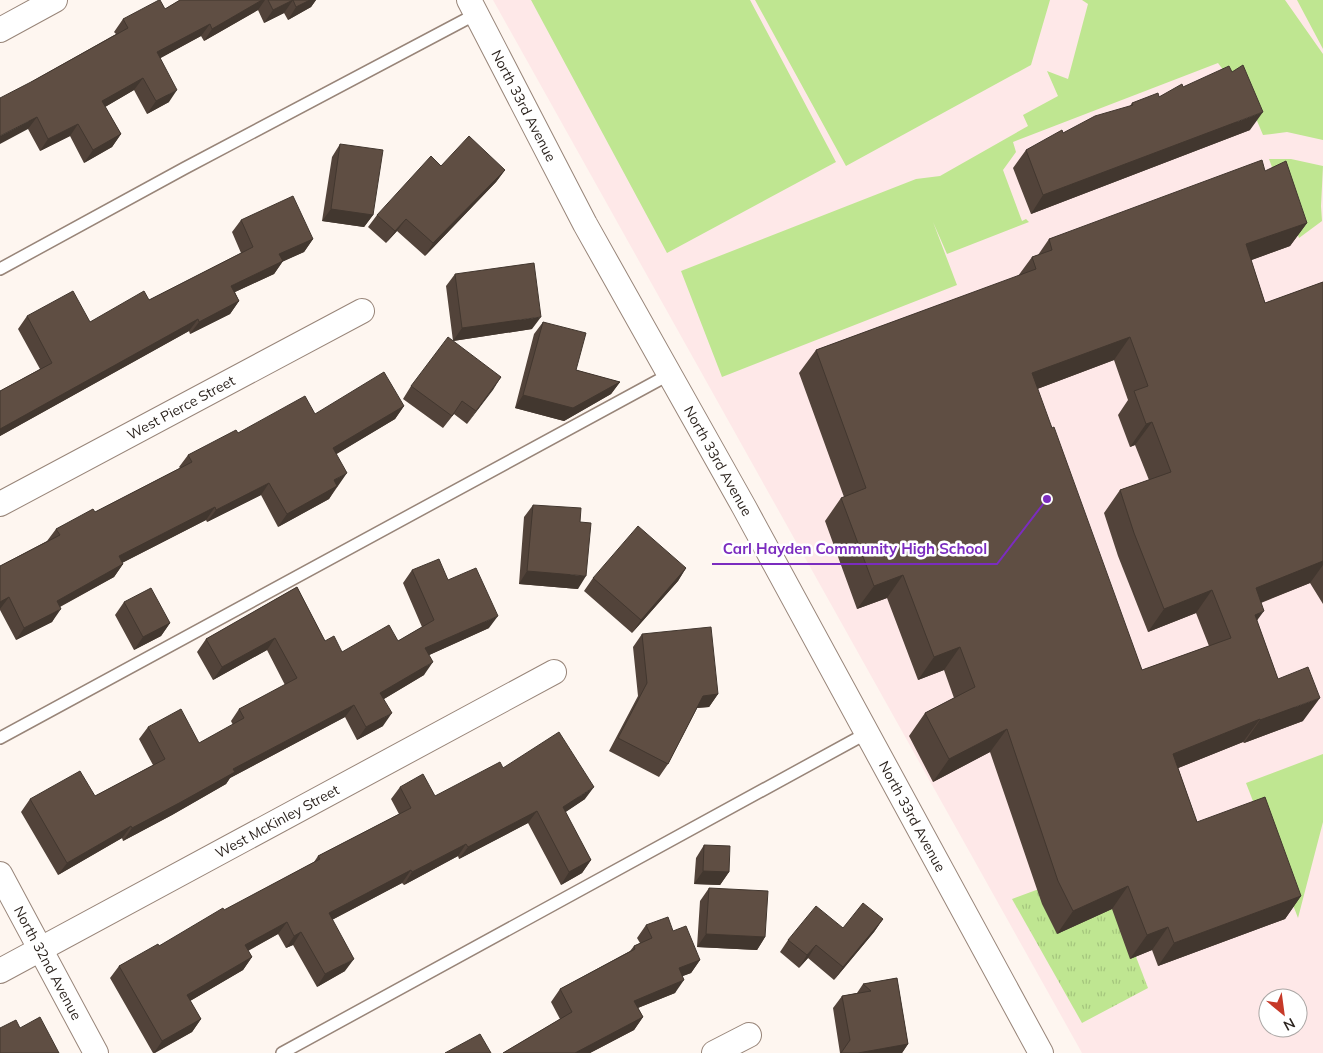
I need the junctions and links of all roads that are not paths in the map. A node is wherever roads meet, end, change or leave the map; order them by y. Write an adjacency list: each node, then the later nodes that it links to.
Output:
1 (55, 0): 3 (street)
2 (473, 7): 4 (lane); 6 (street, North 33rd Avenue)
3 (0, 30)
4 (0, 269)
5 (362, 311): 7 (street, West Pierce Street)
6 (670, 374): 9 (street, North 33rd Avenue); 10 (lane)
7 (0, 504)
8 (554, 672): 12 (street, West McKinley Street)
9 (868, 733): 16 (lane); 18 (street, North 33rd Avenue)
10 (0, 738)
11 (0, 874): 12 (street, North 32nd Avenue)
12 (41, 948): 13 (street, West McKinley Street); 15 (street, North 32nd Avenue)
13 (0, 970)
14 (749, 1035): 17 (street)
15 (96, 1053)
16 (282, 1053)
17 (714, 1053)
18 (1041, 1053)

